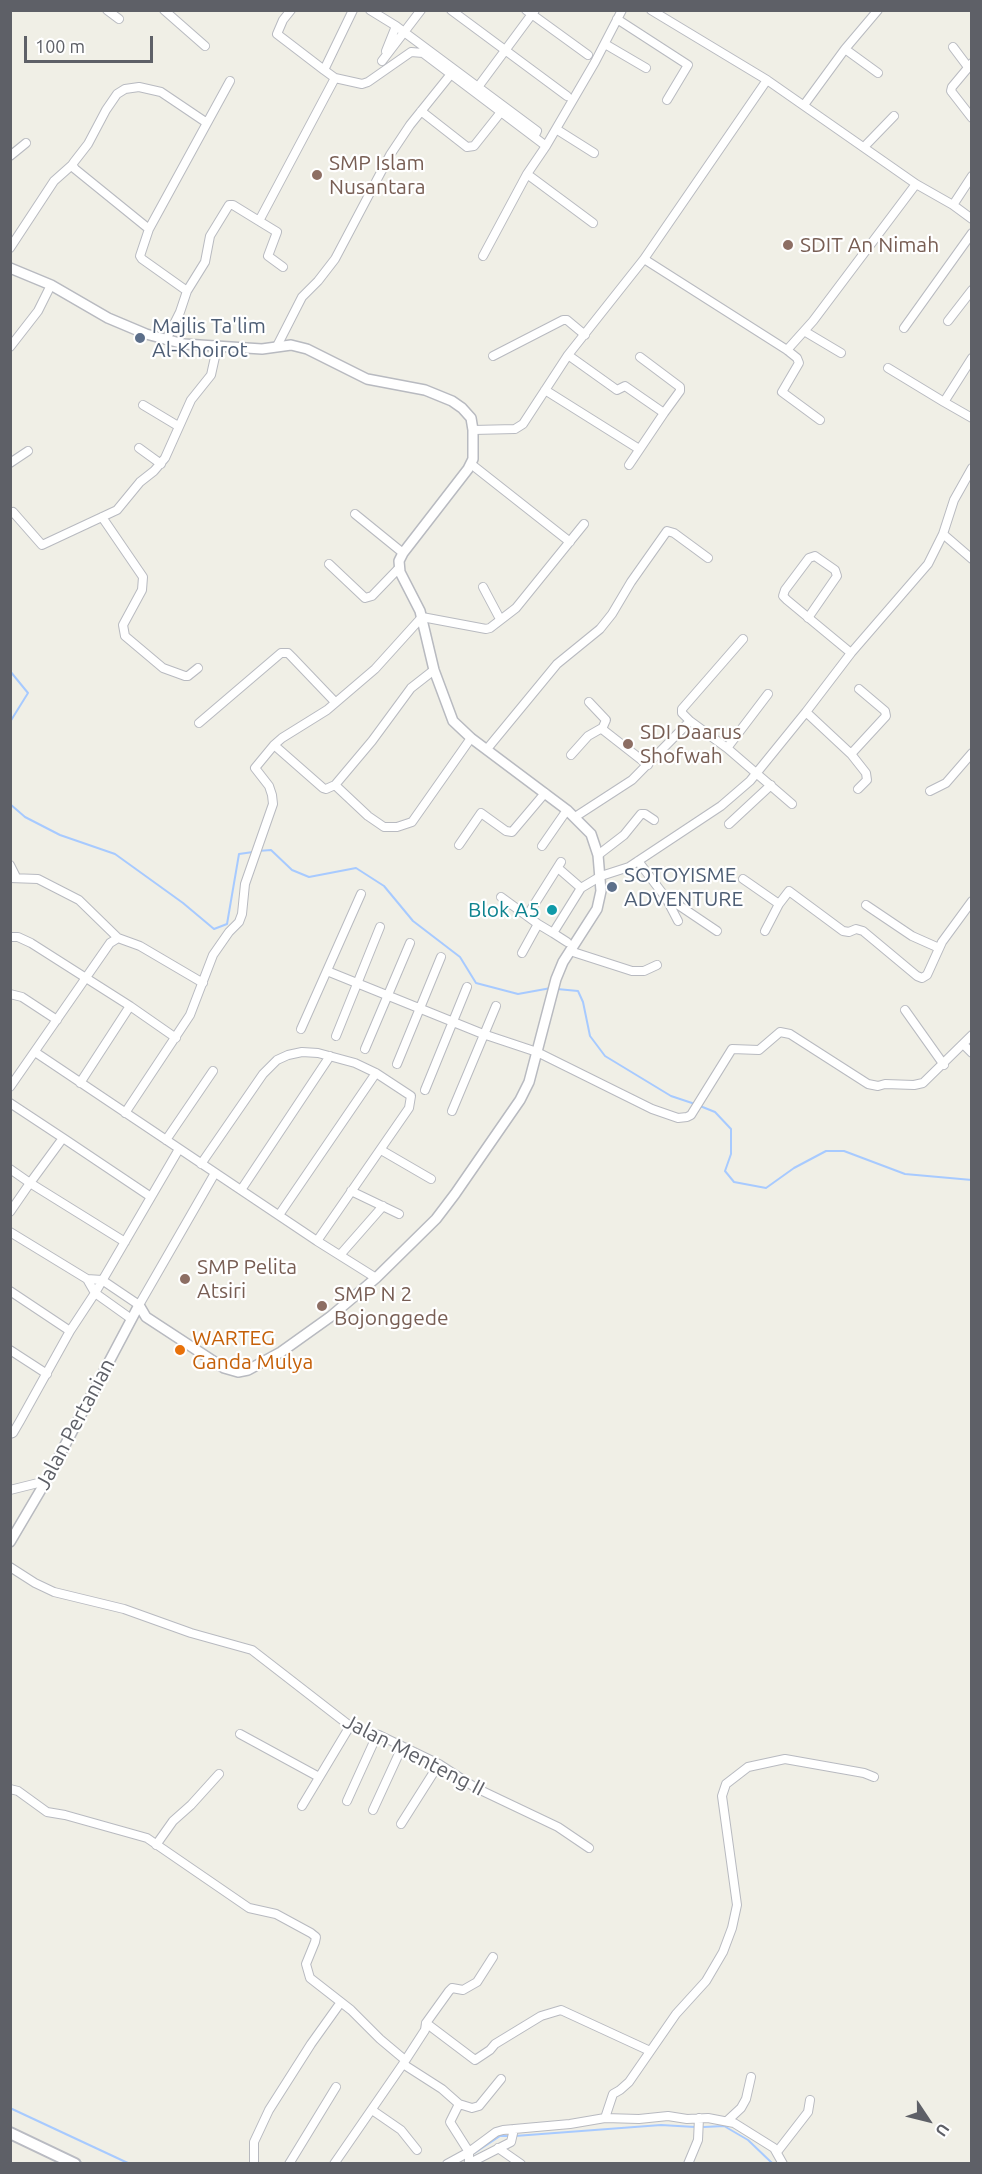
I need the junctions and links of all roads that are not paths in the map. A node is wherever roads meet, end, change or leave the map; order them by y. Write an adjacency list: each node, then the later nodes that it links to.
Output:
1 (107, 10): 12 (street)
2 (164, 10): 17 (street)
3 (291, 10): 25 (street)
4 (353, 10): 25 (street)
5 (370, 10): 14 (street)
6 (421, 10): 15 (street)
7 (451, 10): 20 (street)
8 (622, 10): 13 (street)
9 (651, 10): 30 (street)
10 (878, 10): 19 (street)
11 (531, 12): 20 (street); 21 (street)
12 (119, 19)
13 (617, 19): 16 (street); 34 (street)
14 (396, 26): 15 (street); 22 (street)
15 (404, 32): 22 (street); 32 (street)
16 (605, 44): 24 (street); 41 (street)
17 (205, 46)
18 (952, 47): 23 (street)
19 (844, 49): 26 (street); 35 (street)
20 (506, 51): 32 (street); 33 (street)
21 (588, 55)
22 (382, 61): 28 (street)
23 (970, 65): 39 (street)
24 (646, 69)
25 (324, 70): 29 (street)
26 (878, 73)
27 (451, 74): 28 (street); 36 (street); 37 (street)
28 (375, 77): 29 (street)
29 (335, 78): 54 (street)
30 (767, 80): 35 (street); 60 (street)
31 (231, 81): 40 (street)
32 (478, 87): 42 (street)
33 (567, 96)
34 (667, 100)
35 (804, 105): 45 (street)
36 (421, 111): 37 (street); 72 (street)
37 (501, 112): 42 (street)
38 (894, 116): 45 (street)
39 (972, 118)
40 (207, 123): 48 (street); 56 (street)
41 (556, 129): 44 (street); 46 (street)
42 (534, 137): 44 (street)
43 (26, 143): 47 (street)
44 (546, 146): 49 (street)
45 (864, 147): 51 (street)
46 (594, 153)
47 (10, 156)
48 (72, 165): 56 (street); 58 (street)
49 (527, 174): 55 (street); 59 (street)
50 (972, 176): 52 (street)
51 (916, 184): 52 (street); 68 (street)
52 (953, 205): 53 (street)
53 (972, 219)
54 (259, 221): 61 (street); 65 (street)
55 (594, 223)
56 (149, 229): 65 (street)
57 (972, 233): 67 (street)
58 (10, 248)
59 (483, 256)
60 (644, 259): 69 (street); 74 (street)
61 (283, 267)
62 (10, 268): 63 (street)
63 (51, 285): 70 (street); 73 (street)
64 (972, 290): 66 (street)
65 (187, 291): 70 (street)
66 (948, 321)
67 (904, 328)
68 (804, 331): 74 (street); 75 (street)
69 (585, 335): 76 (street); 77 (street)
70 (166, 340): 71 (street)
71 (214, 345): 72 (street); 87 (street)
72 (277, 346): 88 (street)
73 (10, 347)
74 (787, 350): 86 (street)
75 (841, 353)
76 (568, 355): 81 (street); 84 (street)
77 (493, 356)
78 (640, 357): 84 (street)
79 (972, 358): 82 (street)
80 (888, 368): 82 (street)
81 (545, 390): 88 (street); 90 (street)
82 (944, 402): 85 (street)
83 (143, 405): 87 (street)
84 (664, 413): 90 (street)
85 (972, 418)
86 (820, 420)
87 (178, 426): 93 (street)
88 (473, 430): 94 (street)
89 (139, 448): 93 (street)
90 (639, 449): 95 (street)
91 (28, 451): 92 (street)
92 (10, 463)
93 (160, 464): 99 (street)
94 (471, 464): 102 (street); 103 (street)
95 (629, 465)
96 (972, 468): 101 (street)
97 (11, 511): 99 (street)
98 (354, 514): 103 (street)
99 (102, 517): 114 (street)
100 (584, 524): 102 (street)
101 (943, 534): 105 (street); 113 (street)
102 (570, 542): 111 (street)
103 (403, 553): 107 (street)
104 (708, 558): 127 (street)
105 (972, 559)
106 (329, 564): 107 (street)
107 (399, 568): 109 (street)
108 (483, 586): 111 (street)
109 (422, 617): 111 (street); 115 (street); 118 (street)
110 (808, 618): 110 (street); 113 (street)
111 (500, 619)
112 (743, 639): 121 (street)
113 (851, 653): 120 (street)
114 (198, 668)
115 (434, 670): 124 (street); 133 (street)
116 (859, 689): 129 (street)
117 (768, 694): 126 (street)
118 (335, 702): 122 (street); 125 (street)
119 (589, 702): 123 (street)
120 (806, 712): 129 (street); 132 (street)
121 (690, 721): 126 (street); 131 (street)
122 (200, 723)
123 (602, 728): 130 (street); 131 (street)
124 (471, 738): 127 (street); 133 (street)
125 (274, 745): 133 (street); 175 (street)
126 (727, 748): 132 (street)
127 (487, 749): 137 (street)
128 (972, 753): 136 (street)
129 (851, 754): 135 (street)
130 (571, 755)
131 (648, 765): 140 (street)
132 (757, 773): 134 (street); 146 (street)
133 (335, 784)
134 (771, 785): 138 (street); 142 (street)
135 (858, 789)
136 (930, 791)
137 (545, 792): 139 (street); 143 (street)
138 (792, 804)
139 (567, 810): 140 (street); 144 (street)
140 (575, 818): 145 (street)
141 (654, 819): 145 (street)
142 (729, 824)
143 (459, 845)
144 (542, 846)
145 (598, 855): 148 (street)
146 (638, 861): 148 (street); 154 (street)
147 (10, 865): 149 (street)
148 (600, 876): 151 (street); 168 (street)
149 (13, 877): 166 (street)
150 (743, 879): 156 (street)
151 (581, 888): 158 (street); 164 (street)
152 (361, 894): 173 (street)
153 (501, 897): 158 (street)
154 (666, 898): 159 (street); 163 (street)
155 (972, 901): 169 (street)
156 (779, 904): 162 (street); 169 (street)
157 (866, 905): 169 (street)
158 (527, 916): 160 (street)
159 (678, 921)
160 (538, 924): 164 (street); 170 (street)
161 (380, 927): 176 (street)
162 (765, 930)
163 (717, 931)
164 (554, 933): 168 (street)
165 (10, 937): 174 (street)
166 (118, 938): 174 (street); 175 (street)
167 (410, 943): 179 (street)
168 (568, 946): 172 (street); 194 (street)
169 (939, 948)
170 (522, 953)
171 (441, 957): 182 (street)
172 (657, 965)
173 (327, 971): 176 (street); 186 (street)
174 (86, 978): 180 (street); 184 (street)
175 (203, 983): 190 (street)
176 (356, 983): 179 (street); 189 (street)
177 (467, 987): 185 (street)
178 (10, 994): 184 (street)
179 (387, 995): 182 (street); 192 (street)
180 (130, 1005): 190 (street); 201 (street)
181 (496, 1006): 187 (street)
182 (420, 1008): 185 (street); 197 (street)
183 (905, 1010): 198 (street)
184 (57, 1020): 193 (street)
185 (453, 1022): 187 (street); 203 (street)
186 (301, 1029)
187 (483, 1034): 194 (street); 205 (street)
188 (972, 1035): 191 (street)
189 (336, 1036)
190 (176, 1038): 206 (street)
191 (964, 1045): 195 (street); 198 (street)
192 (365, 1049)
193 (35, 1052): 201 (street); 202 (street)
194 (537, 1052): 198 (street); 227 (street)
195 (972, 1053)
196 (330, 1056): 200 (street); 211 (street); 216 (street)
197 (397, 1064)
198 (944, 1065)
199 (213, 1071): 208 (street)
200 (376, 1073): 210 (street); 221 (street)
201 (80, 1083): 206 (street)
202 (10, 1087)
203 (425, 1090)
204 (10, 1103): 207 (street)
205 (452, 1111)
206 (125, 1113): 208 (street)
207 (63, 1137): 215 (street); 218 (street)
208 (165, 1140): 209 (street)
209 (179, 1149): 211 (street); 218 (street)
210 (381, 1150): 214 (street); 217 (street)
211 (201, 1164): 213 (street)
212 (10, 1169): 215 (street)
213 (215, 1173): 216 (street); 232 (street)
214 (431, 1179)
215 (30, 1183): 220 (street); 225 (street)
216 (241, 1190): 221 (street)
217 (351, 1191): 219 (street); 224 (street)
218 (151, 1197): 225 (street)
219 (382, 1206): 222 (street); 226 (street)
220 (10, 1212)
221 (279, 1215): 224 (street)
222 (399, 1215)
223 (10, 1232): 228 (street)
224 (317, 1241): 226 (street)
225 (125, 1242): 229 (street)
226 (340, 1255): 227 (street)
227 (376, 1278): 233 (street)
228 (87, 1279): 229 (street); 231 (street)
229 (102, 1280): 231 (street); 232 (street)
230 (10, 1291): 235 (street)
231 (95, 1293): 234 (street); 235 (street)
232 (139, 1305): 233 (street); 234 (street, Jalan Pertanian)
233 (146, 1317): 234 (street)
234 (130, 1318): 239 (street, Jalan Pertanian)
235 (70, 1331): 237 (street)
236 (10, 1350): 237 (street)
237 (47, 1374): 238 (street)
238 (10, 1434)
239 (46, 1481): 240 (street); 241 (street, Jalan Pertanian)
240 (10, 1490)
241 (10, 1542)
242 (10, 1567): 243 (street, Jalan Menteng II)
243 (350, 1726): 245 (street, Jalan Menteng II); 249 (street)
244 (240, 1734): 249 (street)
245 (377, 1735): 246 (street, Jalan Menteng II); 252 (street)
246 (402, 1747): 247 (street, Jalan Menteng II); 254 (street)
247 (439, 1764): 255 (street); 257 (street, Jalan Menteng II)
248 (219, 1774): 256 (street)
249 (319, 1777): 253 (street)
250 (874, 1777): 261 (street)
251 (10, 1789): 256 (street)
252 (347, 1801)
253 (302, 1806)
254 (373, 1810)
255 (401, 1824)
256 (156, 1845): 259 (street)
257 (589, 1848)
258 (493, 1957): 260 (street)
259 (341, 2002): 262 (street); 279 (street)
260 (426, 2023): 261 (street); 262 (street)
261 (650, 2051): 269 (street)
262 (404, 2062): 267 (street); 268 (street)
263 (751, 2077): 271 (street)
264 (501, 2079): 267 (street)
265 (336, 2087): 280 (street)
266 (810, 2100): 276 (street)
267 (459, 2104): 277 (street)
268 (372, 2110): 275 (street); 281 (street)
269 (605, 2118): 270 (street); 273 (street)
270 (699, 2118): 271 (street); 284 (street)
271 (727, 2121): 276 (street)
272 (10, 2133): 278 (main road)
273 (513, 2133): 274 (street); 277 (street)
274 (498, 2148): 277 (street); 283 (street)
275 (417, 2150)
276 (777, 2152): 285 (street)
277 (469, 2158): 282 (street)
278 (75, 2163)
279 (254, 2163)
280 (289, 2163)
281 (334, 2163)
282 (447, 2163)
283 (521, 2163)
284 (688, 2163)
285 (783, 2163)

